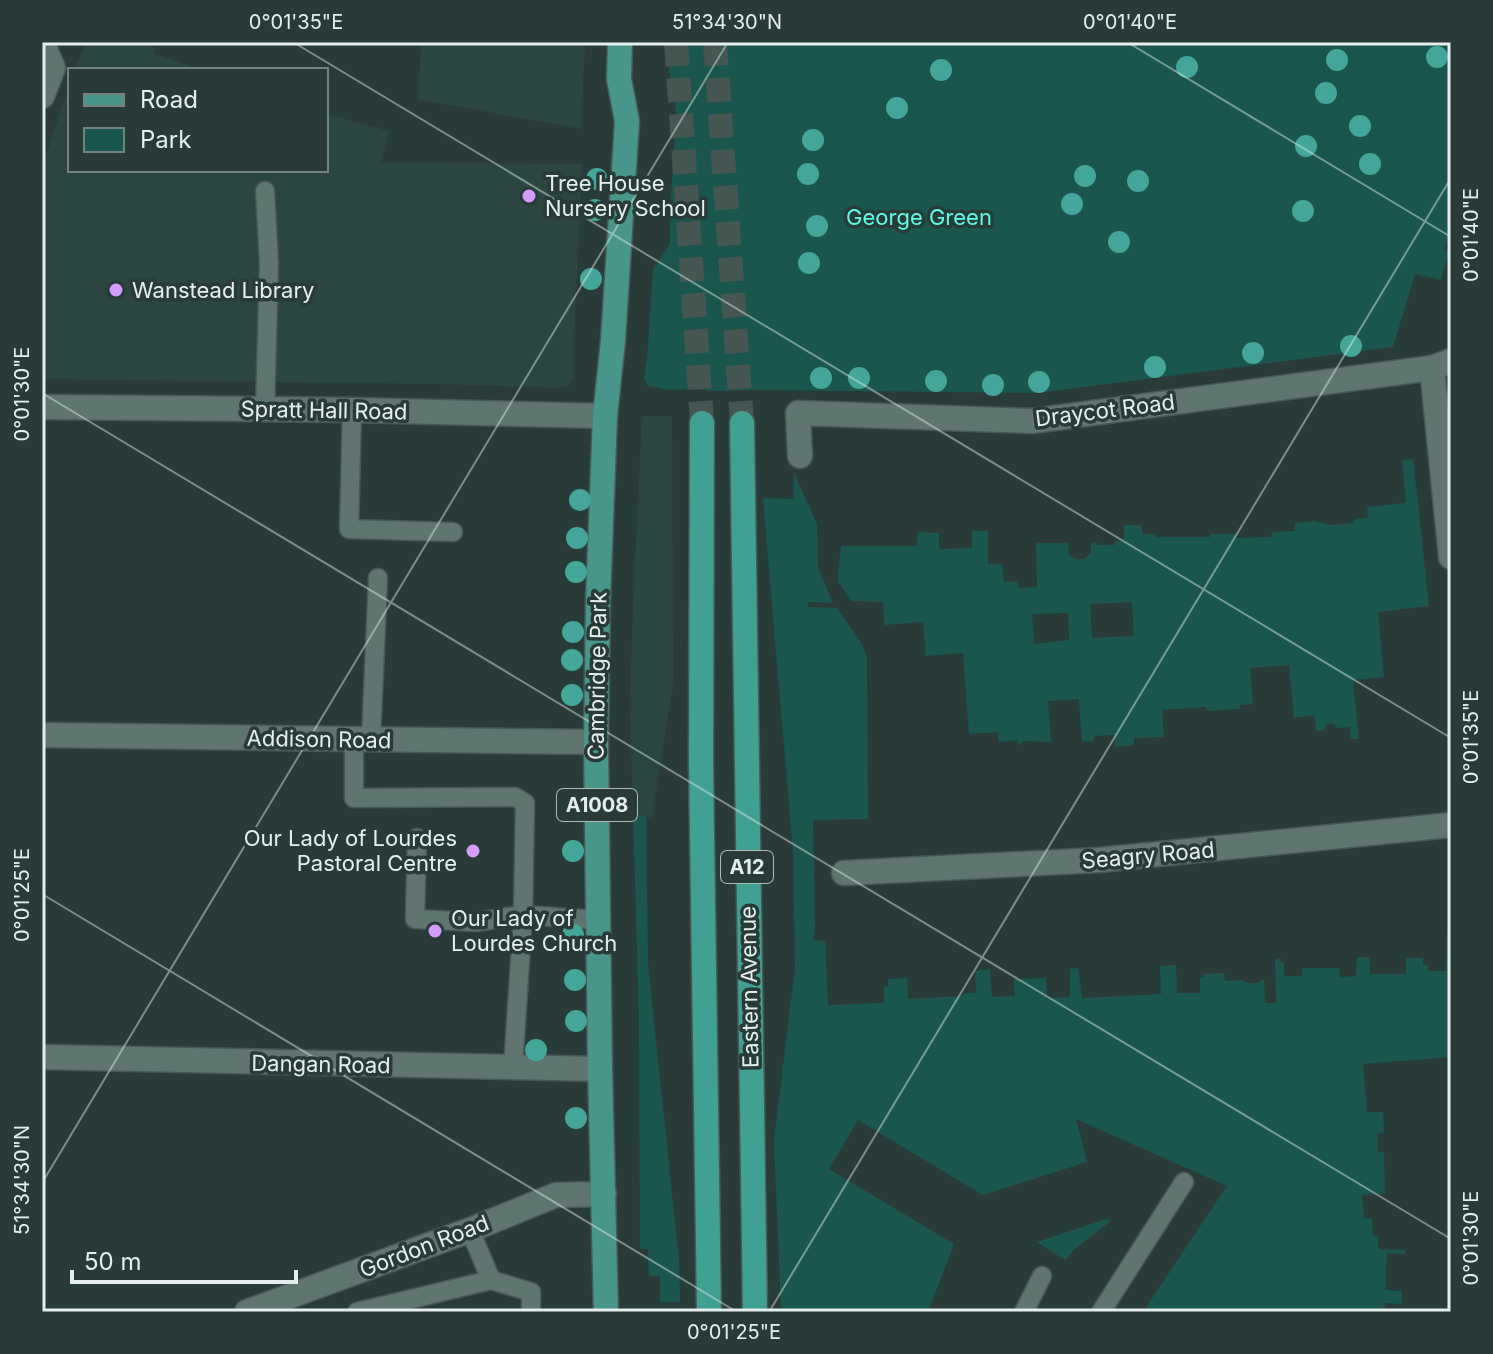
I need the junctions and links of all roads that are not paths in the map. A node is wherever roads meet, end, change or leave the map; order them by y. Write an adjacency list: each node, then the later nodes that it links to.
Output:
1 (620, 42): 9 (main road, Cambridge Park / A1008)
2 (44, 43): 3 (street)
3 (42, 96)
4 (265, 191): 7 (lane)
5 (1441, 364): 12 (street, Draycot Road); 14 (street)
6 (42, 407): 7 (street, Spratt Hall Road)
7 (265, 409): 8 (street, Spratt Hall Road)
8 (352, 410): 9 (street, Spratt Hall Road); 13 (lane)
9 (605, 416): 18 (main road, Cambridge Park / A1008)
10 (702, 423): 36 (highway, Eastern Avenue / A12)
11 (742, 423): 37 (highway, Eastern Avenue / A12)
12 (800, 456)
13 (453, 532)
14 (1451, 557)
15 (378, 578): 17 (lane)
16 (42, 735): 17 (street, Addison Road)
17 (363, 739): 18 (street, Addison Road); 22 (lane)
18 (596, 742): 23 (main road, Cambridge Park / A1008)
19 (1451, 825): 21 (street, Seagry Road)
20 (417, 838): 22 (lane)
21 (844, 873)
22 (523, 915): 23 (lane); 25 (lane)
23 (598, 920): 26 (main road, Cambridge Park / A1008)
24 (42, 1057): 25 (street, Dangan Road)
25 (513, 1068): 26 (street, Dangan Road)
26 (600, 1069): 28 (main road, Cambridge Park / A1008)
27 (1184, 1182): 39 (lane)
28 (604, 1194): 29 (street, Gordon Road); 35 (main road, Cambridge Park / A1008)
29 (470, 1230): 31 (lane); 32 (street, Gordon Road)
30 (1042, 1276): 38 (lane)
31 (491, 1280): 33 (lane); 34 (lane)
32 (247, 1312)
33 (357, 1312)
34 (531, 1312)
35 (606, 1312)
36 (709, 1312)
37 (755, 1312)
38 (1024, 1312)
39 (1101, 1312)

